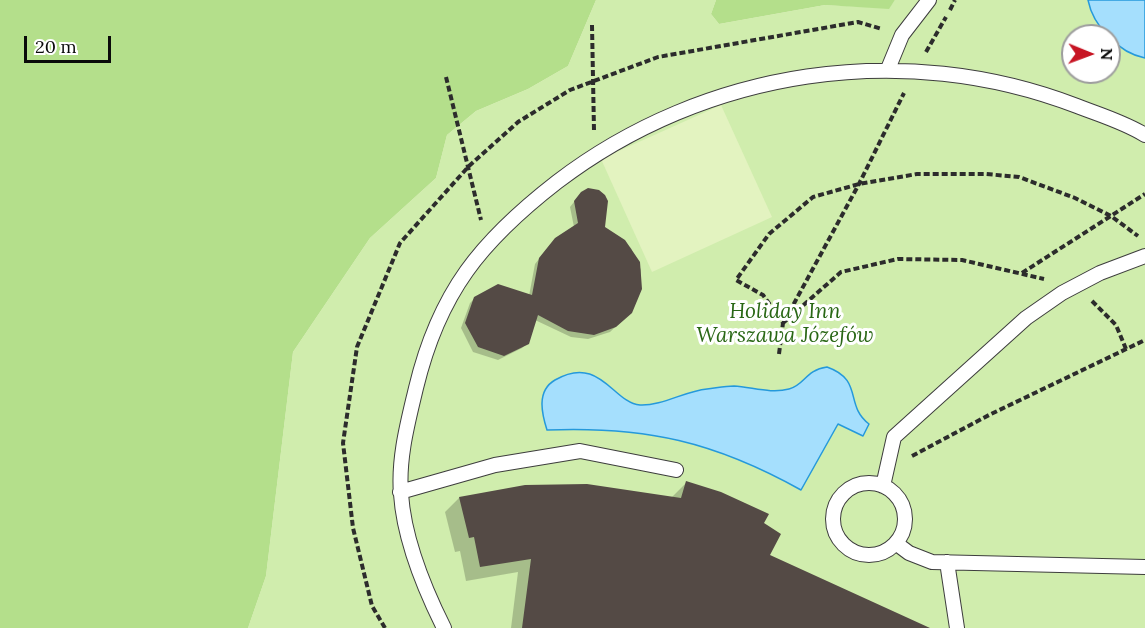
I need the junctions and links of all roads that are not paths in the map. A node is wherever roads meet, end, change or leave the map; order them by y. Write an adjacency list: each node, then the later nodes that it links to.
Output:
1 (929, 0): 2 (lane)
2 (888, 69): 3 (lane); 7 (lane)
3 (1145, 135)
4 (1145, 256): 6 (lane)
5 (676, 470): 7 (lane)
6 (883, 486): 8 (lane); 8 (lane)
7 (400, 492): 11 (lane)
8 (897, 544): 9 (lane)
9 (947, 562): 10 (lane); 12 (lane)
10 (1145, 567)
11 (444, 628)
12 (957, 628)

